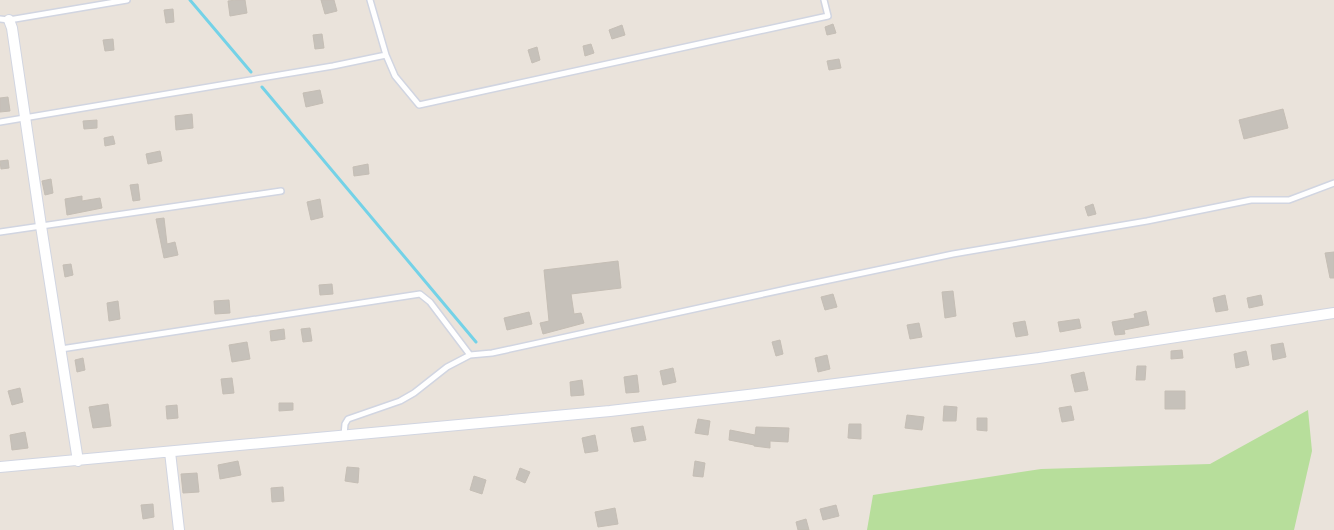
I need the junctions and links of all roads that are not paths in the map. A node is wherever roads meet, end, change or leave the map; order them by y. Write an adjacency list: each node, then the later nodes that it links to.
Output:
1 (127, 0): 4 (lane)
2 (370, 0): 5 (lane)
3 (824, 0): 5 (lane)
4 (5, 20): 6 (street)
5 (386, 56): 6 (lane)
6 (26, 118): 7 (lane); 10 (street)
7 (0, 122)
8 (1334, 183): 14 (lane)
9 (281, 191): 10 (lane)
10 (41, 226): 11 (lane); 13 (street)
11 (0, 232)
12 (1334, 313): 15 (street)
13 (61, 349): 14 (lane); 17 (street)
14 (470, 355): 15 (lane)
15 (344, 435): 16 (street)
16 (170, 452): 17 (street); 19 (street)
17 (78, 461): 18 (street)
18 (0, 468)
19 (179, 530)

